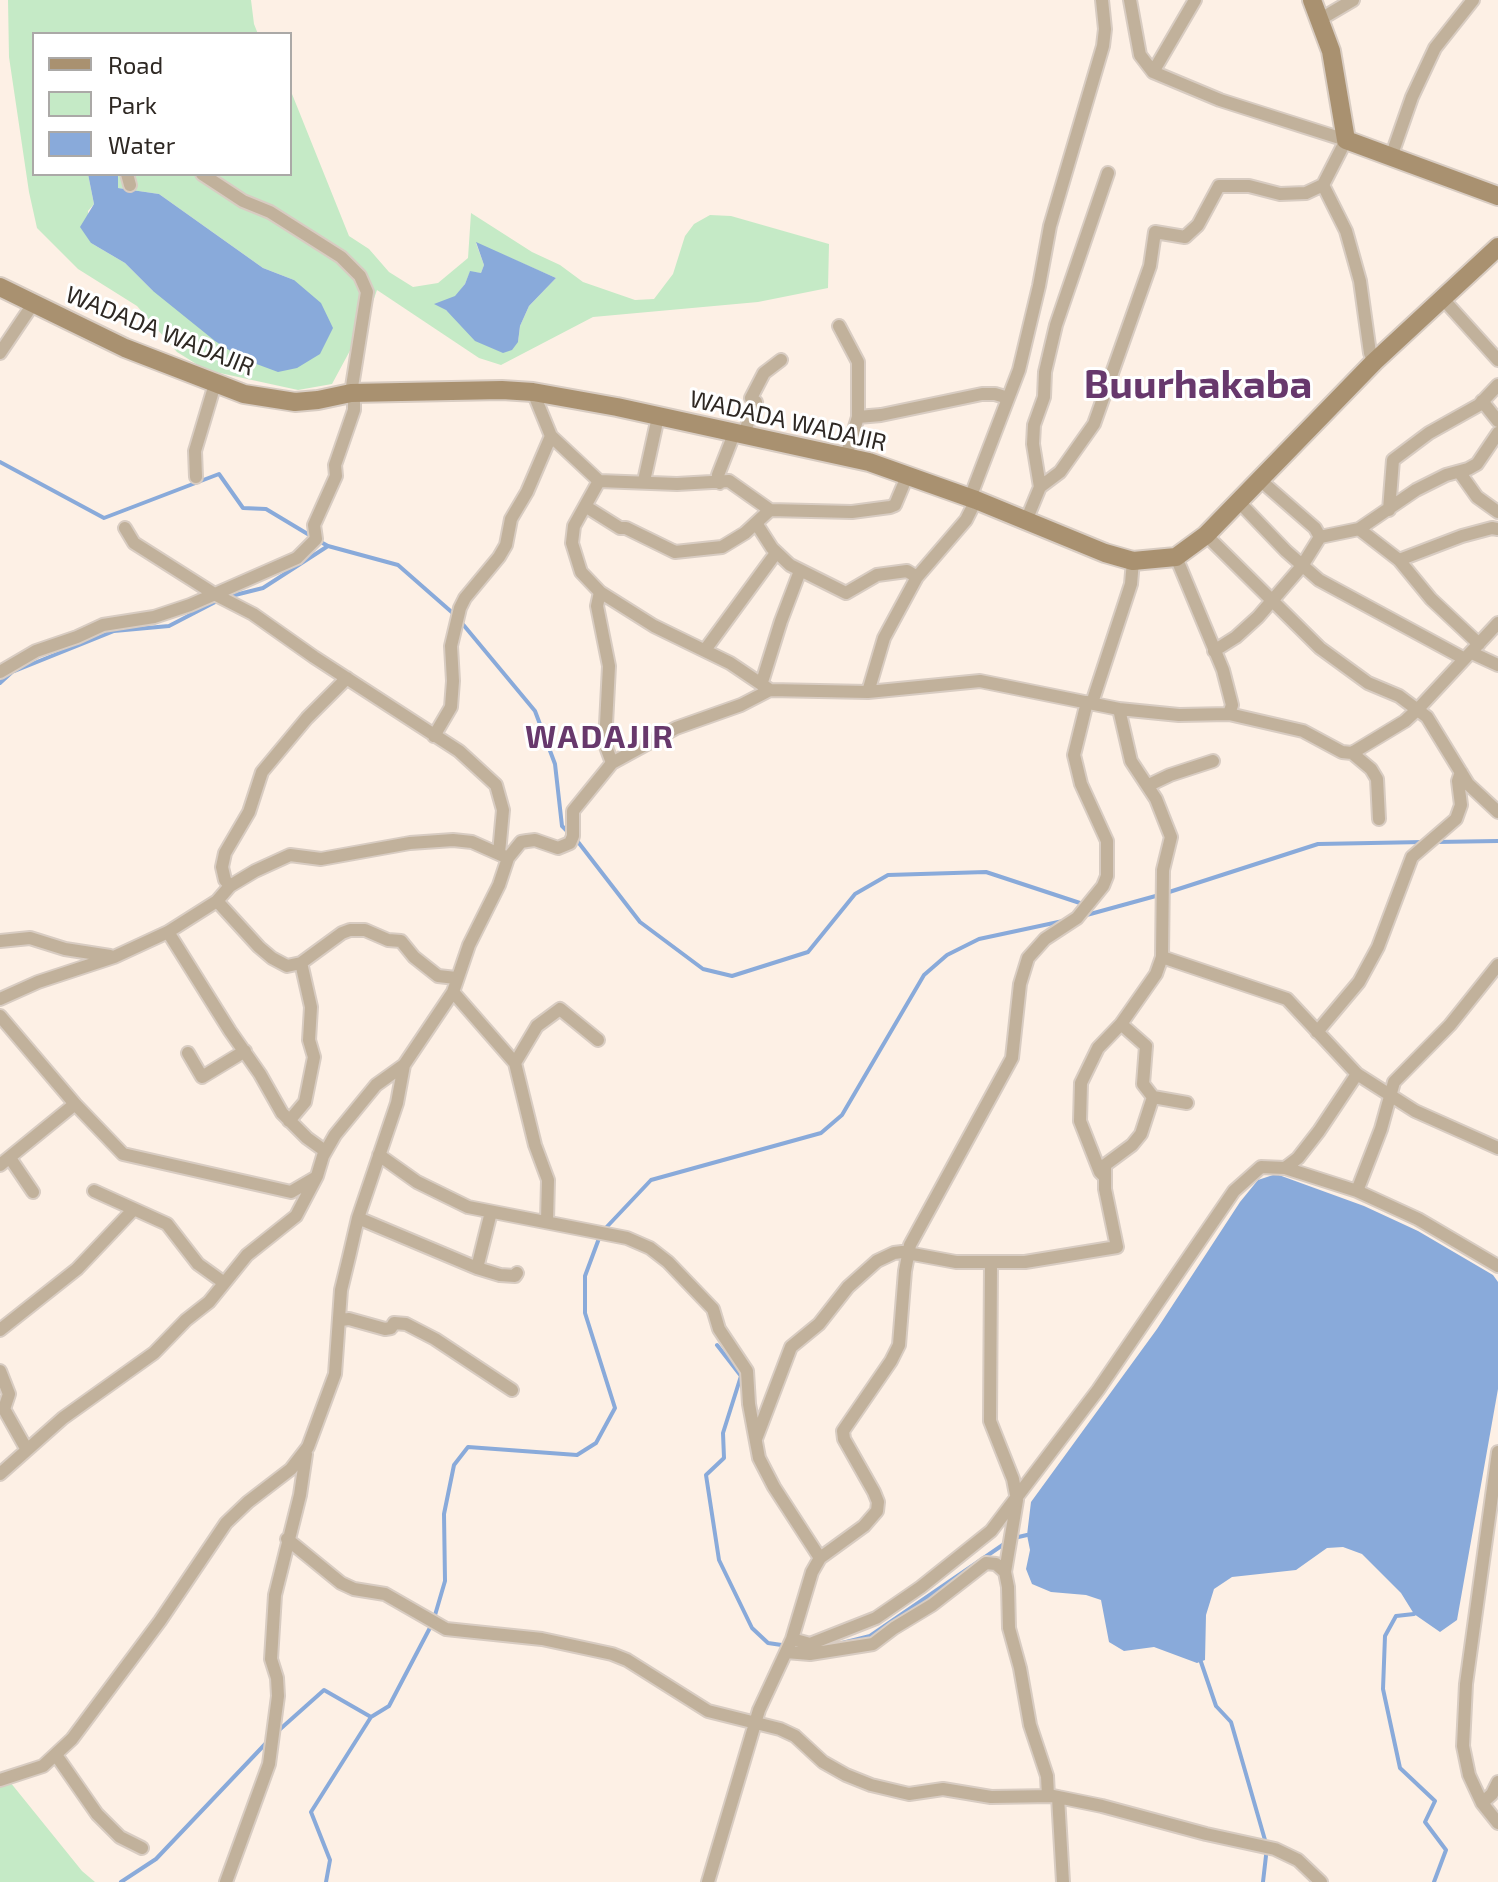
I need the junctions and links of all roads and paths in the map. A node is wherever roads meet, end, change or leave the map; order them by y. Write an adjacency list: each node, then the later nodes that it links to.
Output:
1 (1102, 0): 16 (street)
2 (1130, 0): 8 (street)
3 (1195, 0): 8 (street)
4 (1312, 0): 7 (street)
5 (1353, 0): 7 (street)
6 (1473, 0): 10 (street)
7 (1319, 20): 9 (street)
8 (1153, 72): 9 (street)
9 (1346, 140): 10 (street); 13 (street)
10 (1391, 157): 14 (street)
11 (1108, 173): 18 (street)
12 (205, 176): 29 (street)
13 (1323, 185): 25 (street); 46 (street)
14 (1498, 196)
15 (1498, 247): 19 (street)
16 (1039, 286): 18 (street); 30 (street)
17 (0, 287): 20 (street, WADADA WADAJIR)
18 (1066, 295): 46 (street)
19 (1443, 299): 24 (street); 25 (street)
20 (33, 304): 22 (street); 26 (street, WADADA WADAJIR)
21 (839, 326): 33 (street)
22 (0, 353)
23 (781, 360): 36 (street)
24 (1498, 360)
25 (1374, 362): 42 (street)
26 (215, 384): 29 (street, WADADA WADAJIR); 41 (street)
27 (1498, 385): 31 (street)
28 (533, 392): 29 (street, WADADA WADAJIR); 32 (street, WADADA WADAJIR); 37 (street)
29 (353, 393): 68 (street)
30 (1008, 398): 33 (street); 47 (street)
31 (1482, 401): 34 (street); 51 (street)
32 (658, 417): 36 (street, WADADA WADAJIR); 44 (street)
33 (858, 417): 38 (street)
34 (1498, 421)
35 (1498, 433): 39 (street)
36 (738, 435): 38 (street, WADADA WADAJIR); 45 (street)
37 (551, 436): 43 (street); 83 (street)
38 (846, 456): 40 (street, WADADA WADAJIR)
39 (1460, 473): 51 (street); 52 (street)
40 (908, 474): 47 (street, WADADA WADAJIR); 50 (street)
41 (196, 477)
42 (1260, 480): 48 (street); 59 (street)
43 (599, 481): 44 (street); 49 (street)
44 (644, 481): 45 (street)
45 (720, 483): 50 (street)
46 (1040, 487): 53 (street)
47 (973, 499): 53 (street, WADADA WADAJIR); 66 (street)
48 (1239, 502): 58 (street); 64 (street)
49 (585, 506): 54 (street); 67 (street)
50 (770, 510): 54 (street)
51 (1389, 510): 56 (street)
52 (1498, 512)
53 (1026, 521): 63 (street, WADADA WADAJIR)
54 (756, 523): 60 (street)
55 (125, 528): 68 (street)
56 (1359, 529): 59 (street); 62 (street)
57 (1498, 529): 62 (street)
58 (1206, 535): 61 (street); 69 (street)
59 (1320, 537): 64 (street)
60 (776, 553): 65 (street); 71 (street)
61 (1176, 557): 63 (street, WADADA WADAJIR); 72 (street)
62 (1399, 560): 73 (street)
63 (1133, 561): 79 (street)
64 (1302, 566): 69 (street); 73 (street)
65 (800, 571): 66 (street); 77 (street)
66 (917, 577): 78 (street)
67 (600, 592): 71 (street); 86 (street)
68 (216, 595): 75 (street); 76 (street)
69 (1272, 600): 72 (street); 81 (street)
70 (1498, 623): 73 (street)
71 (705, 650): 77 (street)
72 (1214, 651): 82 (street)
73 (1472, 652): 74 (street); 81 (street)
74 (1498, 665)
75 (0, 672)
76 (347, 678): 83 (street); 92 (street)
77 (766, 686): 78 (street); 86 (street)
78 (868, 692): 79 (street)
79 (1090, 703): 80 (street); 131 (street)
80 (1119, 709): 82 (street); 88 (street)
81 (1418, 709): 84 (street); 87 (street)
82 (1229, 714): 84 (street)
83 (434, 736): 91 (street)
84 (1352, 753): 90 (street)
85 (1213, 761): 88 (street)
86 (612, 763): 91 (street)
87 (1461, 772): 89 (street); 105 (street)
88 (1149, 785): 97 (street)
89 (1498, 812)
90 (1379, 819)
91 (504, 856): 92 (street); 100 (street)
92 (230, 886): 93 (street)
93 (217, 901): 94 (street); 98 (street)
94 (168, 932): 96 (street); 107 (street)
95 (0, 941): 96 (street)
96 (114, 957): 102 (street)
97 (1162, 957): 104 (street); 105 (street)
98 (301, 963): 100 (street); 116 (street)
99 (1498, 965): 112 (street)
100 (456, 978): 101 (street)
101 (453, 992): 109 (street); 110 (street)
102 (0, 999)
103 (0, 1016): 115 (street)
104 (1121, 1024): 113 (street); 122 (street)
105 (1317, 1032): 111 (street)
106 (598, 1040): 109 (street)
107 (245, 1051): 108 (street); 116 (street)
108 (188, 1053)
109 (515, 1063): 130 (street)
110 (404, 1065): 118 (street); 119 (street)
111 (1357, 1074): 112 (street); 121 (street)
112 (1390, 1095): 117 (street); 125 (street)
113 (1153, 1097): 114 (street); 122 (street)
114 (1187, 1103)
115 (75, 1104): 120 (street); 123 (street)
116 (289, 1121): 118 (street)
117 (1498, 1148)
118 (325, 1151): 123 (street)
119 (379, 1155): 128 (street); 129 (street)
120 (5, 1162): 126 (street)
121 (1285, 1168): 125 (street); 146 (street)
122 (1103, 1175): 132 (street)
123 (317, 1176): 136 (street)
124 (94, 1191): 127 (street)
125 (1357, 1191): 133 (street)
126 (33, 1192)
127 (133, 1210): 136 (street); 138 (street)
128 (491, 1212): 130 (street); 134 (street)
129 (358, 1218): 134 (street); 137 (street)
130 (547, 1221): 141 (street)
131 (908, 1255): 132 (street); 141 (street); 148 (street)
132 (991, 1263): 146 (street)
133 (1498, 1266)
134 (477, 1268): 135 (street)
135 (517, 1273)
136 (223, 1282): 143 (street)
137 (341, 1320): 140 (street); 142 (street)
138 (0, 1330)
139 (0, 1371): 143 (street)
140 (512, 1390)
141 (756, 1441): 148 (street)
142 (308, 1447): 147 (street); 153 (street)
143 (27, 1450): 145 (street)
144 (1498, 1452): 157 (street)
145 (0, 1474)
146 (1017, 1500): 149 (street); 150 (street)
147 (287, 1539): 152 (street); 160 (street)
148 (820, 1558): 150 (street)
149 (1005, 1572): 151 (street); 156 (street)
150 (792, 1639): 151 (street)
151 (786, 1652): 152 (street)
152 (757, 1723): 156 (street); 161 (street)
153 (56, 1755): 154 (street); 159 (street)
154 (0, 1780)
155 (1498, 1782): 157 (street)
156 (1053, 1796): 162 (street); 163 (street)
157 (1482, 1803): 158 (street)
158 (1498, 1823)
159 (142, 1848)
160 (226, 1882)
161 (708, 1882)
162 (1063, 1882)
163 (1321, 1882)

